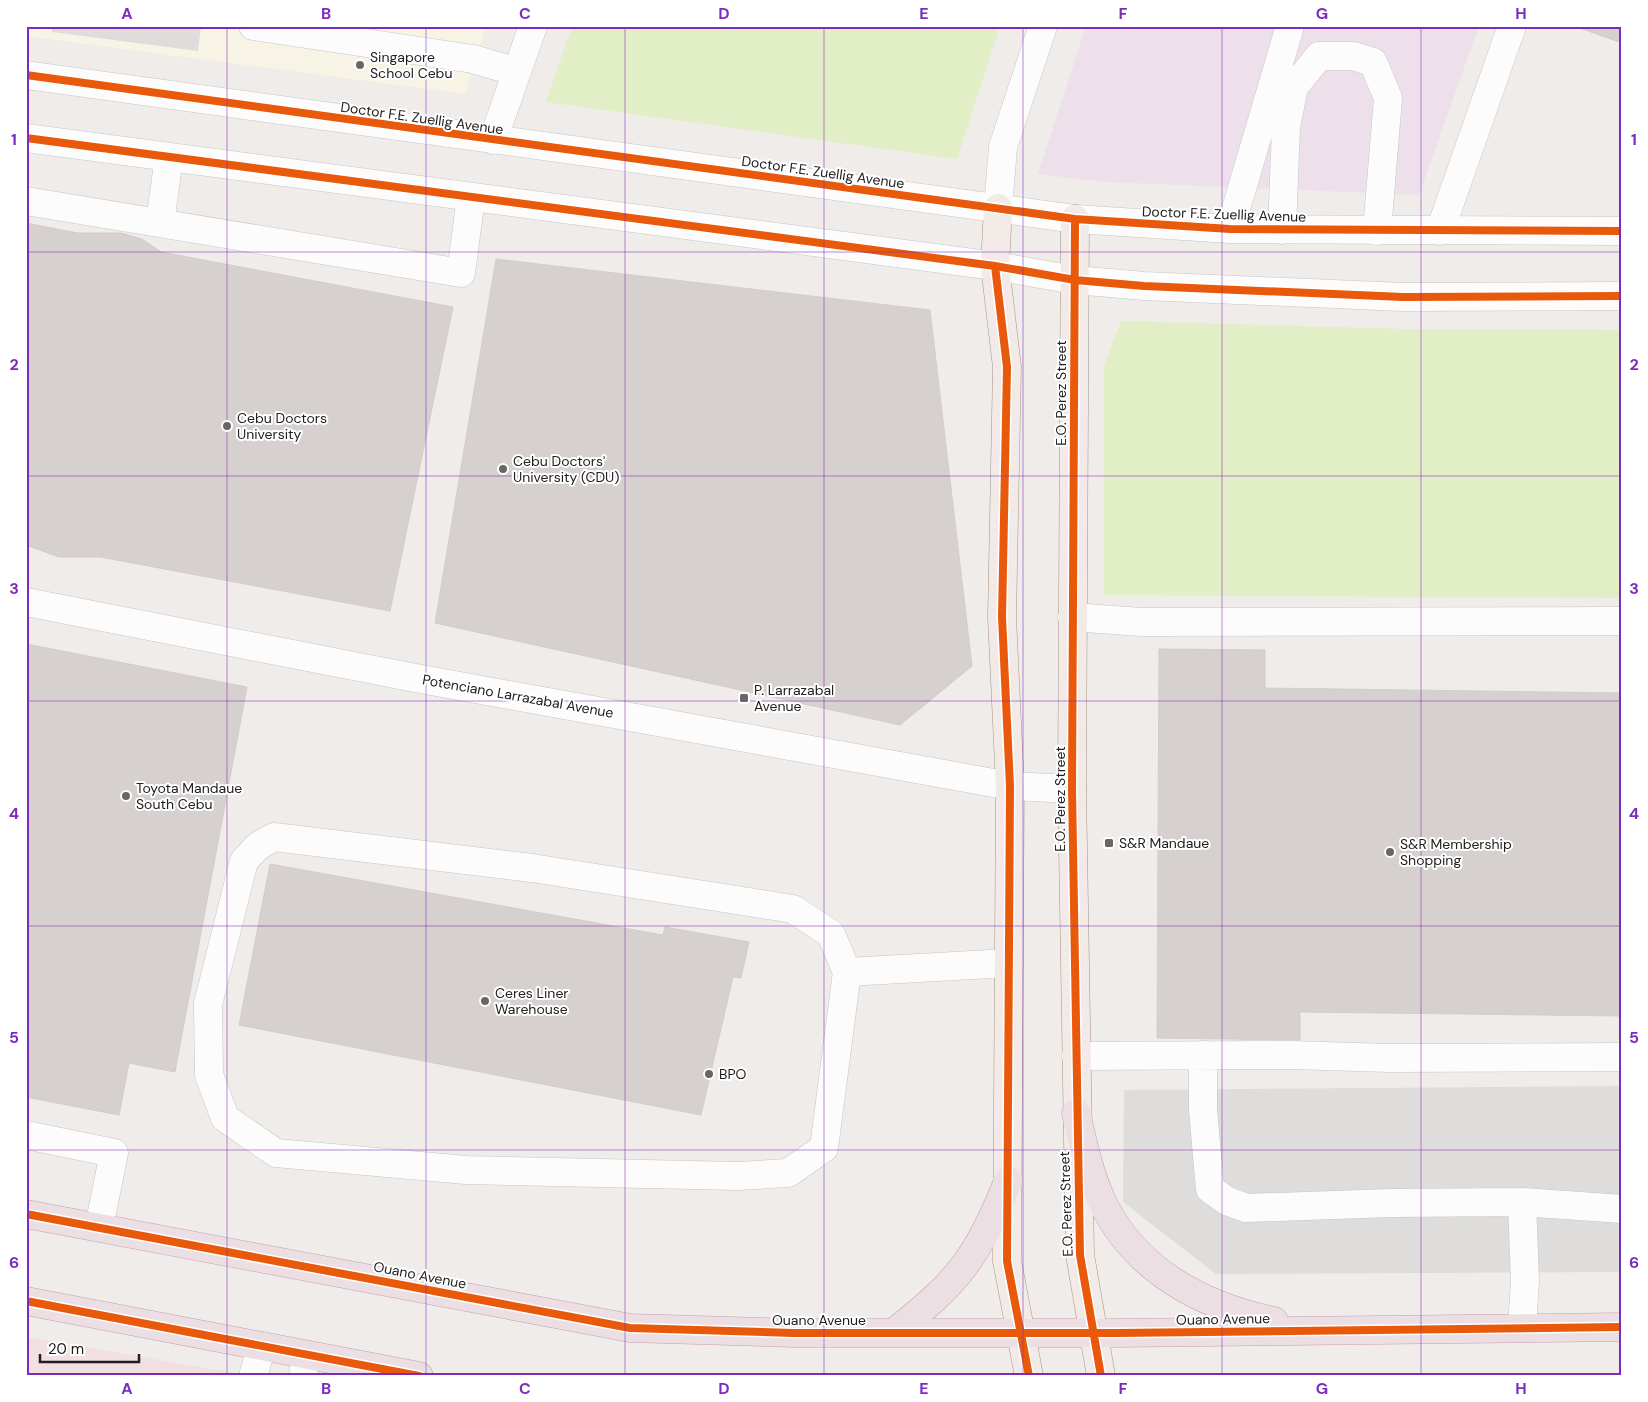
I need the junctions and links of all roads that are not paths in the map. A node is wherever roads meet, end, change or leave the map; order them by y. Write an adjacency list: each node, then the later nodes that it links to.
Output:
1 (254, 26): 6 (street)
2 (533, 26): 6 (street)
3 (1043, 26): 13 (street)
4 (1290, 26): 16 (street)
5 (1512, 26): 19 (street)
6 (517, 72): 9 (street)
7 (26, 75): 9 (street, Doctor F.E. Zuellig Avenue)
8 (26, 138): 10 (street)
9 (492, 140): 13 (street, Doctor F.E. Zuellig Avenue)
10 (169, 157): 11 (street); 15 (street)
11 (471, 197): 15 (street); 21 (street)
12 (26, 201): 15 (street)
13 (998, 208): 14 (street, Doctor F.E. Zuellig Avenue); 21 (main road)
14 (1075, 219): 16 (street, Doctor F.E. Zuellig Avenue); 22 (main road, E.O. Perez Street)
15 (160, 223)
16 (1230, 229): 17 (street, Doctor F.E. Zuellig Avenue)
17 (1282, 230): 18 (street, Doctor F.E. Zuellig Avenue); 18 (street)
18 (1377, 231): 19 (street, Doctor F.E. Zuellig Avenue)
19 (1440, 231): 20 (street, Doctor F.E. Zuellig Avenue)
20 (1622, 231)
21 (994, 266): 22 (street); 27 (main road)
22 (1075, 280): 23 (street); 25 (main road, E.O. Perez Street)
23 (1622, 296)
24 (26, 602): 27 (street, Potenciano Larrazabal Avenue)
25 (1072, 617): 26 (street); 28 (main road, E.O. Perez Street)
26 (1622, 621)
27 (1010, 786): 28 (street, Potenciano Larrazabal Avenue); 29 (main road)
28 (1072, 789): 32 (main road, E.O. Perez Street)
29 (1009, 963): 30 (street); 36 (main road)
30 (847, 972): 30 (street)
31 (1203, 1055): 32 (street); 33 (street); 37 (street)
32 (1076, 1056): 34 (main road, E.O. Perez Street)
33 (1622, 1057)
34 (1076, 1113): 44 (highway); 46 (main road, E.O. Perez Street)
35 (26, 1135): 40 (street)
36 (1008, 1181): 45 (main road); 47 (highway)
37 (1522, 1202): 38 (street); 43 (street)
38 (1622, 1209)
39 (26, 1214): 40 (highway, Ouano Avenue)
40 (99, 1227): 47 (highway, Ouano Avenue)
41 (26, 1301): 48 (highway)
42 (1622, 1327): 43 (highway, Ouano Avenue)
43 (1522, 1328): 44 (highway, Ouano Avenue)
44 (1322, 1331): 46 (highway, Ouano Avenue)
45 (1020, 1332): 46 (highway, Ouano Avenue); 47 (highway, Ouano Avenue); 52 (main road)
46 (1093, 1332): 53 (main road, E.O. Perez Street)
47 (893, 1333)
48 (262, 1346): 49 (highway); 51 (street)
49 (304, 1365): 50 (highway)
50 (406, 1375)
51 (253, 1376)
52 (1029, 1376)
53 (1101, 1376)

